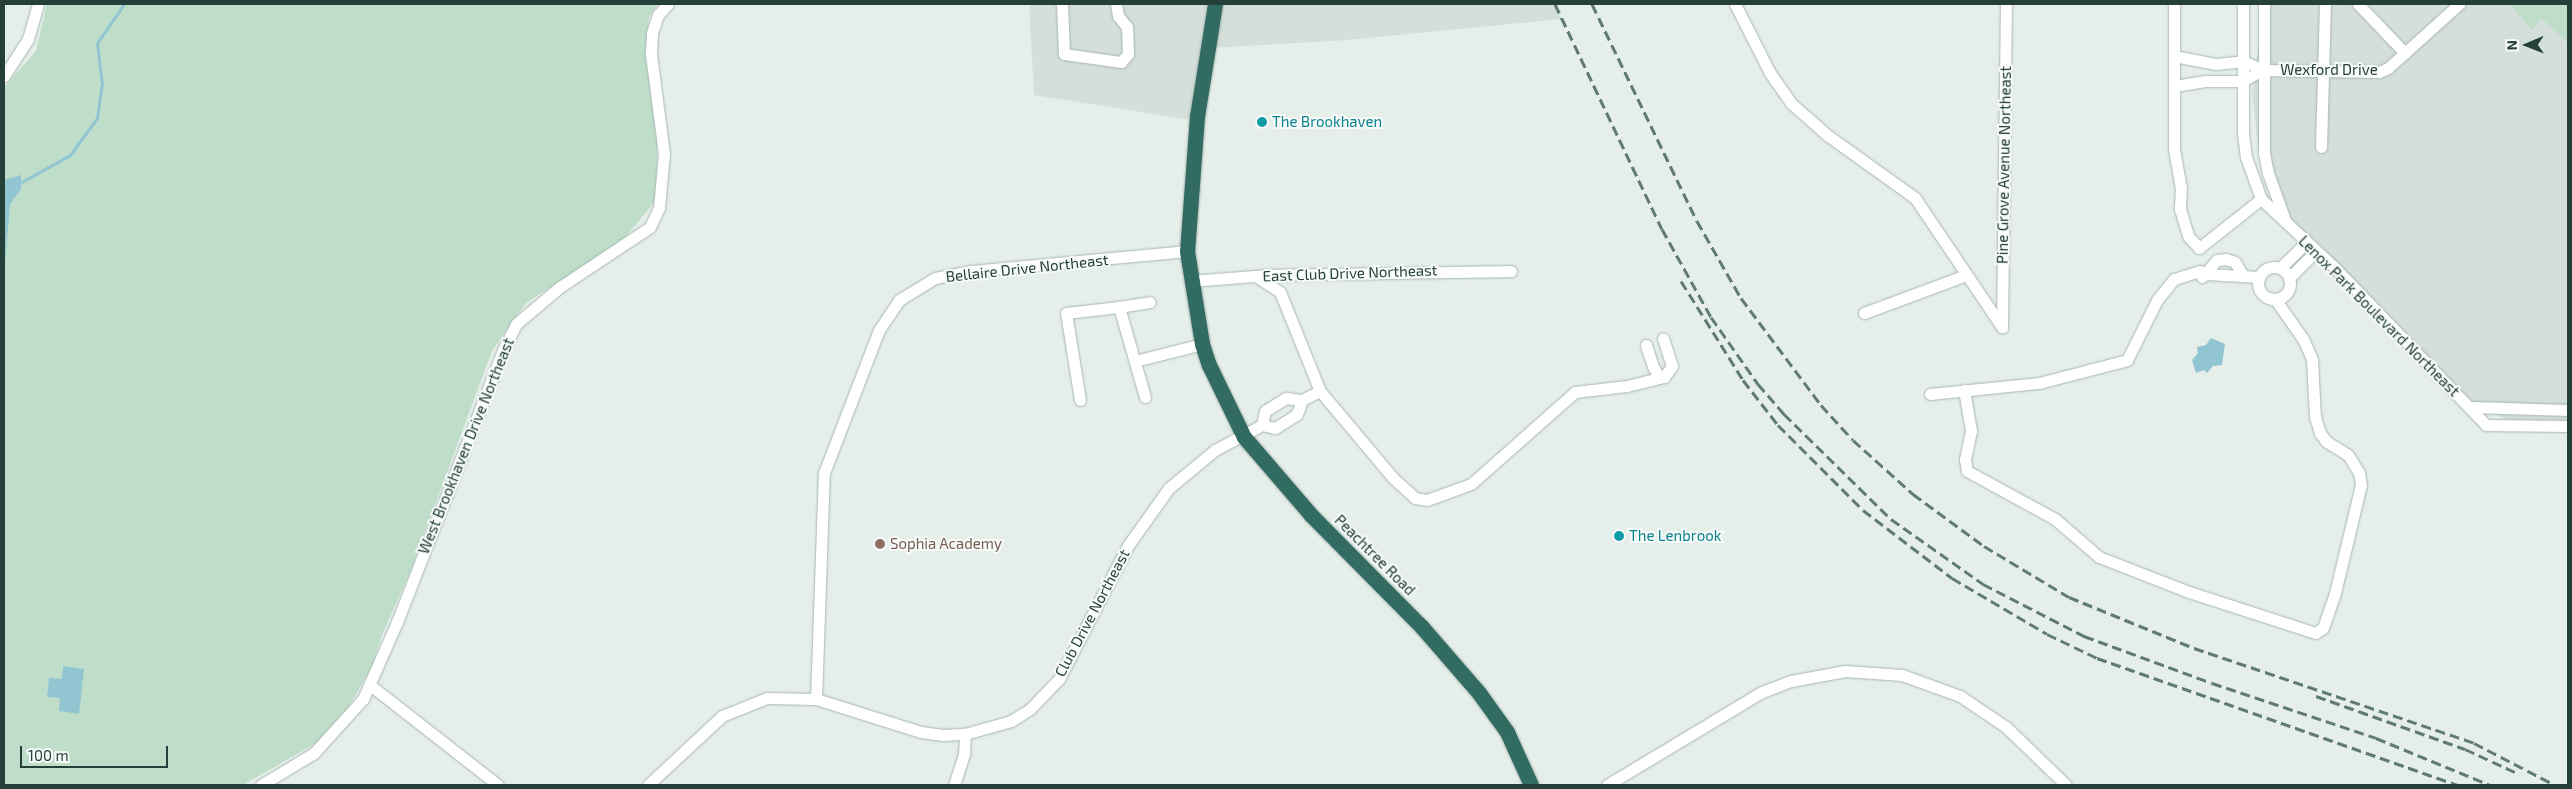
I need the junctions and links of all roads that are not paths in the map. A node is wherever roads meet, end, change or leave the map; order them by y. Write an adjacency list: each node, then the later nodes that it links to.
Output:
1 (38, 4): 19 (street)
2 (668, 4): 55 (street, West Brookhaven Drive Northeast)
3 (1062, 4): 4 (street)
4 (1116, 4)
5 (1214, 4): 26 (highway, Peachtree Road)
6 (1734, 4): 31 (street)
7 (2006, 4): 31 (street, Pine Grove Avenue Northeast)
8 (2174, 4): 15 (street)
9 (2243, 4): 16 (street, Lenox Park Boulevard Northeast)
10 (2264, 4): 17 (street, Lenox Park Boulevard Northeast)
11 (2325, 4): 18 (street)
12 (2358, 4): 14 (street)
13 (2459, 4): 14 (street, Wexford Drive)
14 (2405, 53): 18 (street, Wexford Drive)
15 (2174, 56): 16 (street); 21 (street)
16 (2243, 60): 17 (street); 20 (street, Lenox Park Boulevard Northeast)
17 (2263, 70): 18 (street, Wexford Drive); 20 (street); 24 (street, Lenox Park Boulevard Northeast)
18 (2323, 72): 22 (street)
19 (4, 76)
20 (2242, 81): 21 (street); 23 (street, Lenox Park Boulevard Northeast)
21 (2174, 86): 23 (street)
22 (2321, 147)
23 (2261, 199): 24 (street, Lenox Park Boulevard Northeast)
24 (2287, 224): 25 (street, Lenox Park Boulevard Northeast)
25 (2306, 243): 27 (street, Lenox Park Boulevard Northeast); 28 (street)
26 (1187, 250): 36 (highway, Peachtree Road); 56 (street, Bellaire Drive Northeast)
27 (2316, 251): 35 (street); 50 (street, Lenox Park Boulevard Northeast)
28 (2280, 268): 34 (street); 35 (street)
29 (1511, 271): 33 (street, East Club Drive Northeast)
30 (2206, 274): 32 (street); 32 (street); 44 (street)
31 (1966, 275): 40 (street)
32 (2243, 276): 34 (street)
33 (1257, 277): 36 (street, East Club Drive Northeast); 45 (street)
34 (2259, 277): 37 (street)
35 (2289, 278): 37 (street)
36 (1190, 281): 41 (highway, Peachtree Road)
37 (2275, 299): 44 (street)
38 (1150, 302): 39 (street)
39 (1119, 307): 42 (street); 48 (street)
40 (1864, 313)
41 (1202, 344): 42 (street); 54 (highway, Peachtree Road)
42 (1135, 361): 47 (street)
43 (1664, 377): 43 (street); 45 (street)
44 (1964, 390): 46 (street)
45 (1320, 391): 49 (street)
46 (1930, 394)
47 (1145, 398)
48 (1080, 400)
49 (1302, 400): 52 (street); 52 (street)
50 (2472, 408): 51 (street, Lenox Park Boulevard Northeast); 53 (street, Lenox Park Boulevard Northeast)
51 (2568, 410)
52 (1262, 425): 54 (street, Club Drive Northeast)
53 (2568, 426)
54 (1244, 437): 57 (street, Club Drive Northeast); 62 (highway, Peachtree Road)
55 (370, 685): 58 (street, West Brookhaven Drive Northeast); 59 (street)
56 (816, 698): 57 (street, Club Drive Northeast); 60 (street, Club Drive Northeast)
57 (966, 734): 61 (street)
58 (261, 785)
59 (498, 785)
60 (648, 785)
61 (954, 785)
62 (1531, 785)
63 (1607, 785): 64 (street)
64 (2066, 785)

